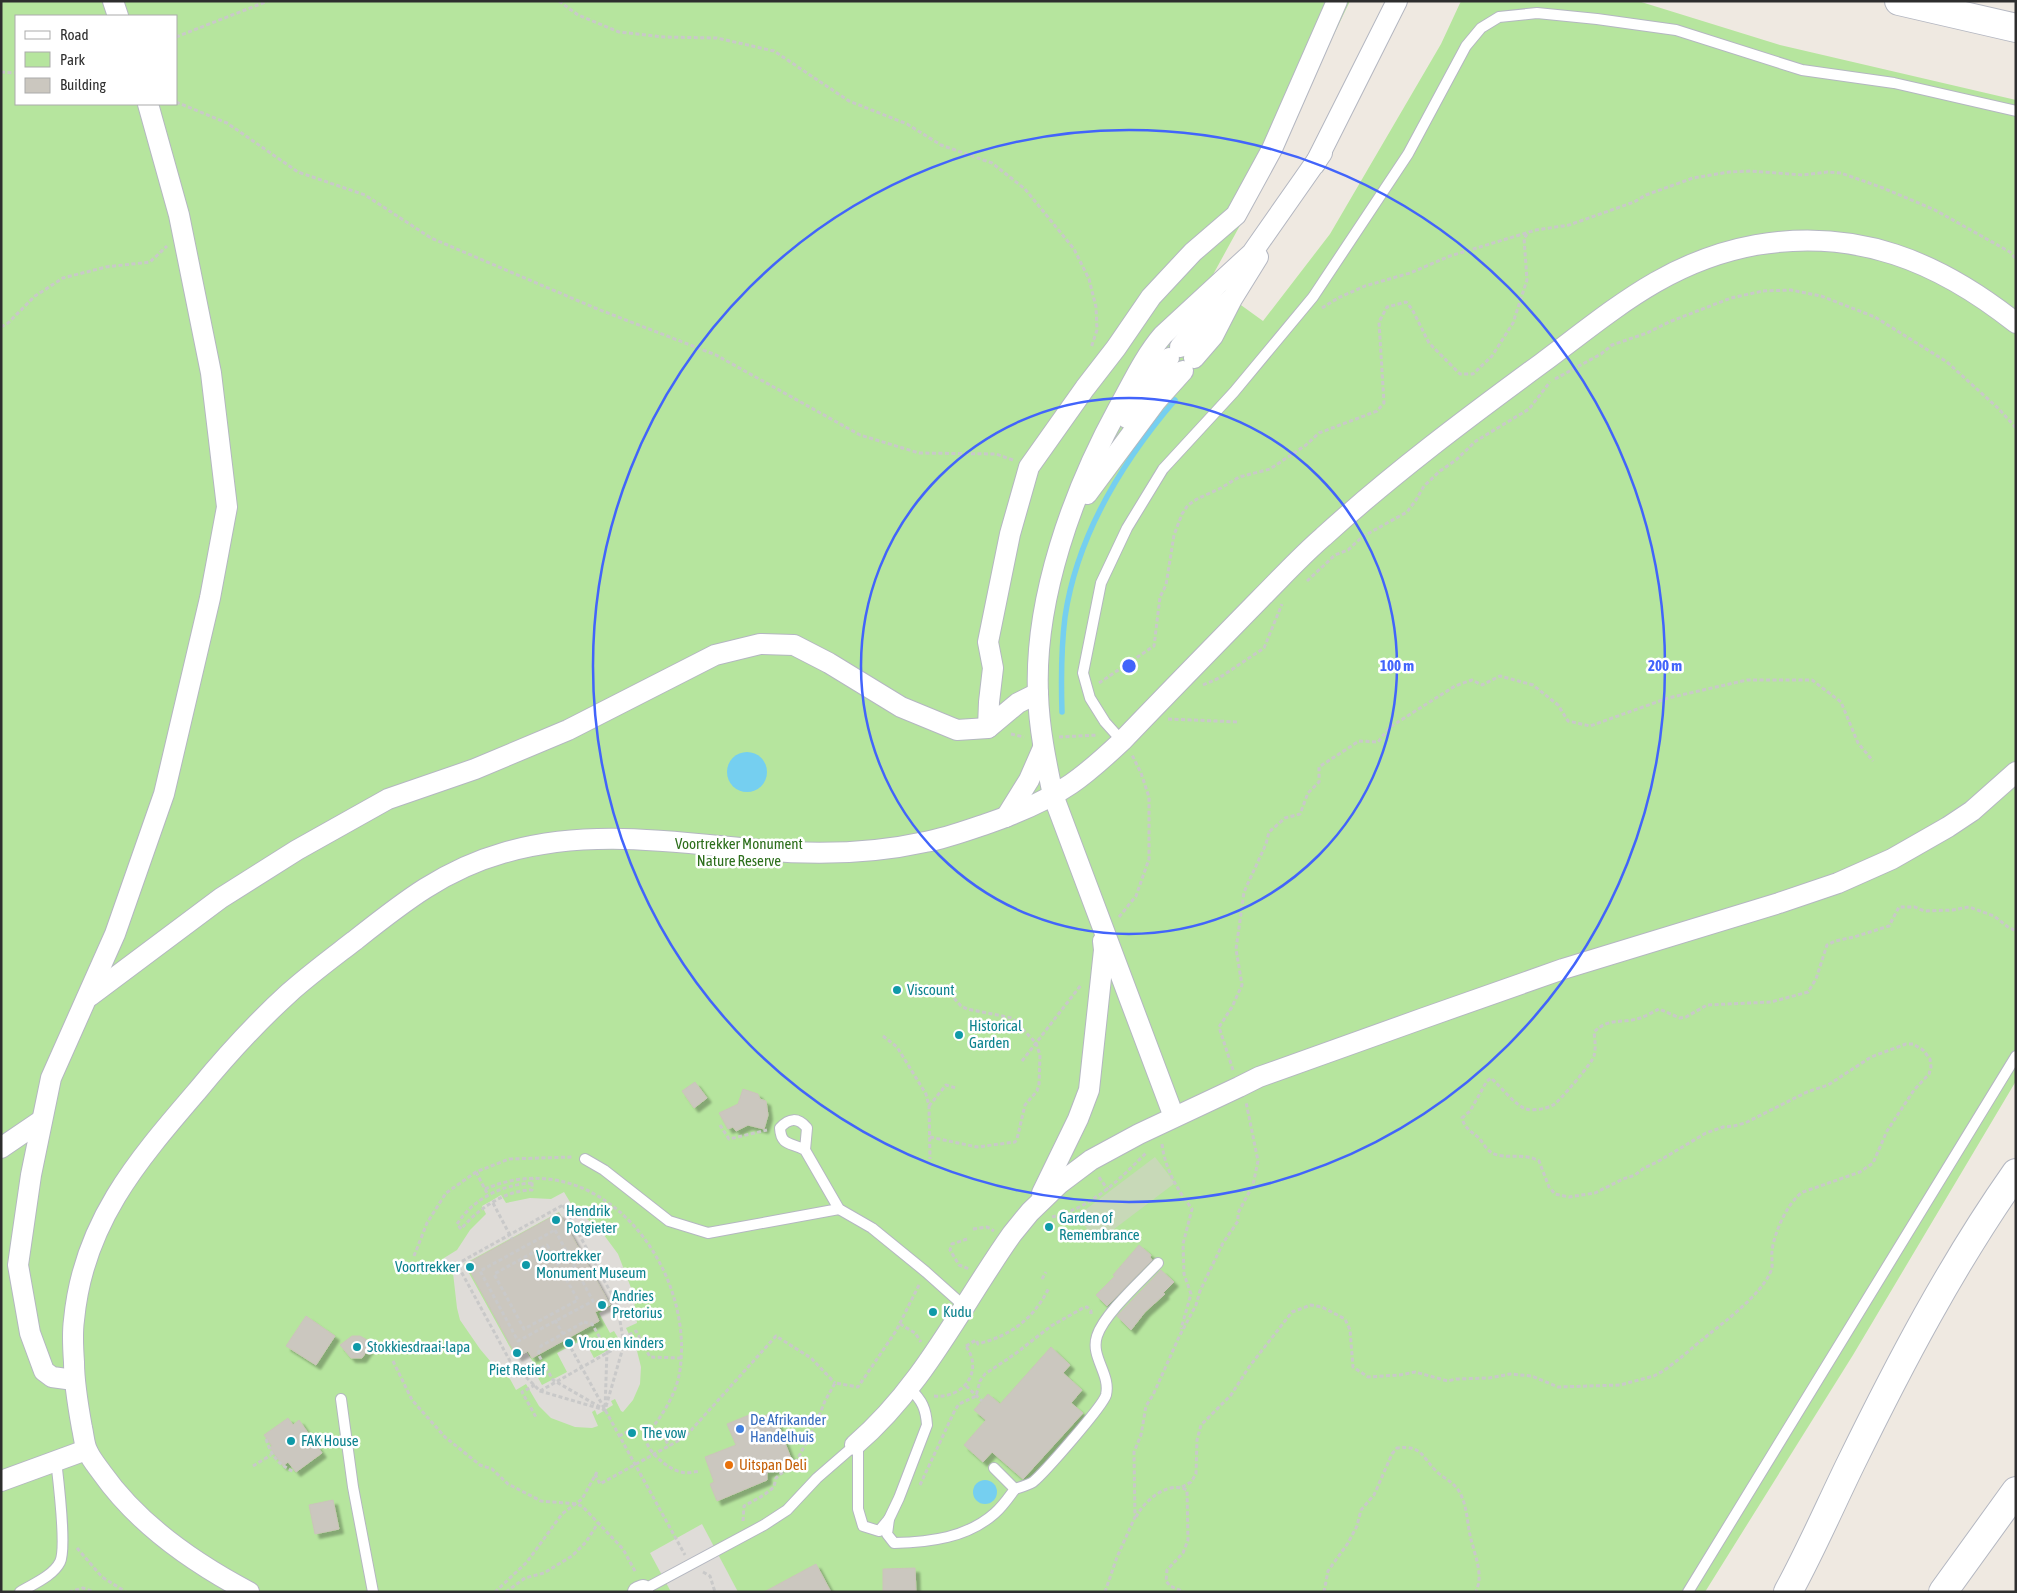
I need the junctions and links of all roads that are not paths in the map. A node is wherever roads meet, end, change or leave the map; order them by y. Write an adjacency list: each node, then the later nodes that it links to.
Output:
1 (113, 1): 5 (street)
2 (1337, 1): 13 (street)
3 (1397, 1): 9 (street)
4 (1899, 1): 6 (main road)
5 (118, 15)
6 (2016, 28)
7 (148, 105): 20 (street)
8 (2016, 111): 14 (lane)
9 (1322, 153): 11 (street); 11 (street)
10 (2016, 323): 14 (street)
11 (1070, 518): 12 (street)
12 (1038, 693): 13 (street); 15 (street)
13 (988, 728): 20 (street)
14 (1122, 741): 17 (street)
15 (1047, 743): 17 (street); 18 (street)
16 (2016, 772): 22 (street)
17 (1053, 795): 18 (street); 19 (street)
18 (1006, 817): 32 (street)
19 (1107, 920): 22 (street); 29 (street)
20 (88, 997): 23 (street)
21 (2016, 1056): 47 (lane)
22 (1174, 1117): 29 (street)
23 (42, 1120): 24 (street); 32 (street)
24 (1, 1148)
25 (805, 1150): 25 (lane); 28 (lane)
26 (585, 1159): 28 (lane)
27 (2016, 1173): 48 (main road)
28 (839, 1209): 31 (lane)
29 (1038, 1215): 31 (street)
30 (1158, 1263): 40 (lane)
31 (964, 1306): 33 (street)
32 (74, 1380): 36 (street)
33 (918, 1391): 35 (street); 42 (lane)
34 (341, 1399): 46 (lane)
35 (855, 1445): 42 (lane); 43 (lane)
36 (86, 1450): 37 (street); 45 (street)
37 (56, 1460): 39 (street); 44 (lane)
38 (994, 1468): 40 (lane)
39 (1, 1481)
40 (1015, 1489): 42 (lane)
41 (2016, 1491): 49 (main road)
42 (889, 1519)
43 (641, 1591)
44 (20, 1592)
45 (250, 1592)
46 (373, 1592)
47 (1688, 1592)
48 (1788, 1592)
49 (1943, 1592)

